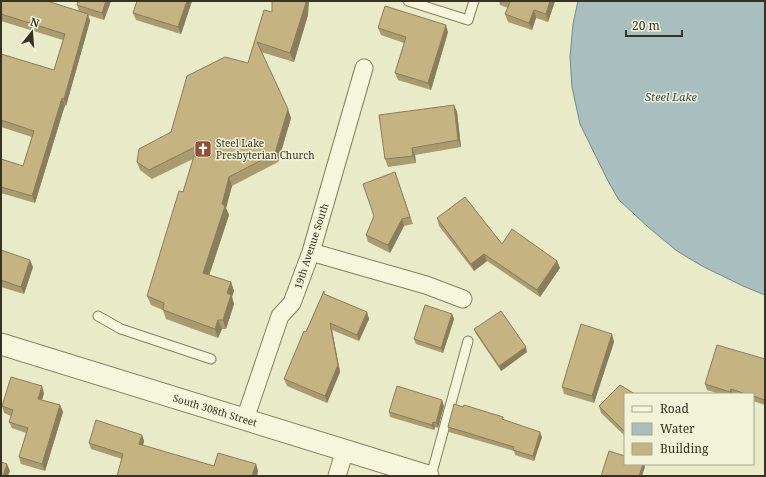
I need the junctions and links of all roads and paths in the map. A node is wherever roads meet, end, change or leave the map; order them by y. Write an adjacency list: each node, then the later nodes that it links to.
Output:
1 (408, 1): 2 (lane)
2 (474, 1)
3 (364, 68): 4 (street, 19th Avenue South)
4 (311, 252): 5 (street); 10 (street, 19th Avenue South)
5 (464, 299)
6 (98, 316): 9 (lane)
7 (468, 341): 13 (lane)
8 (1, 344): 10 (street, South 308th Street)
9 (211, 359)
10 (245, 419): 11 (street, South 308th Street)
11 (345, 450): 12 (street); 13 (street, South 308th Street)
12 (337, 476)
13 (430, 476)

